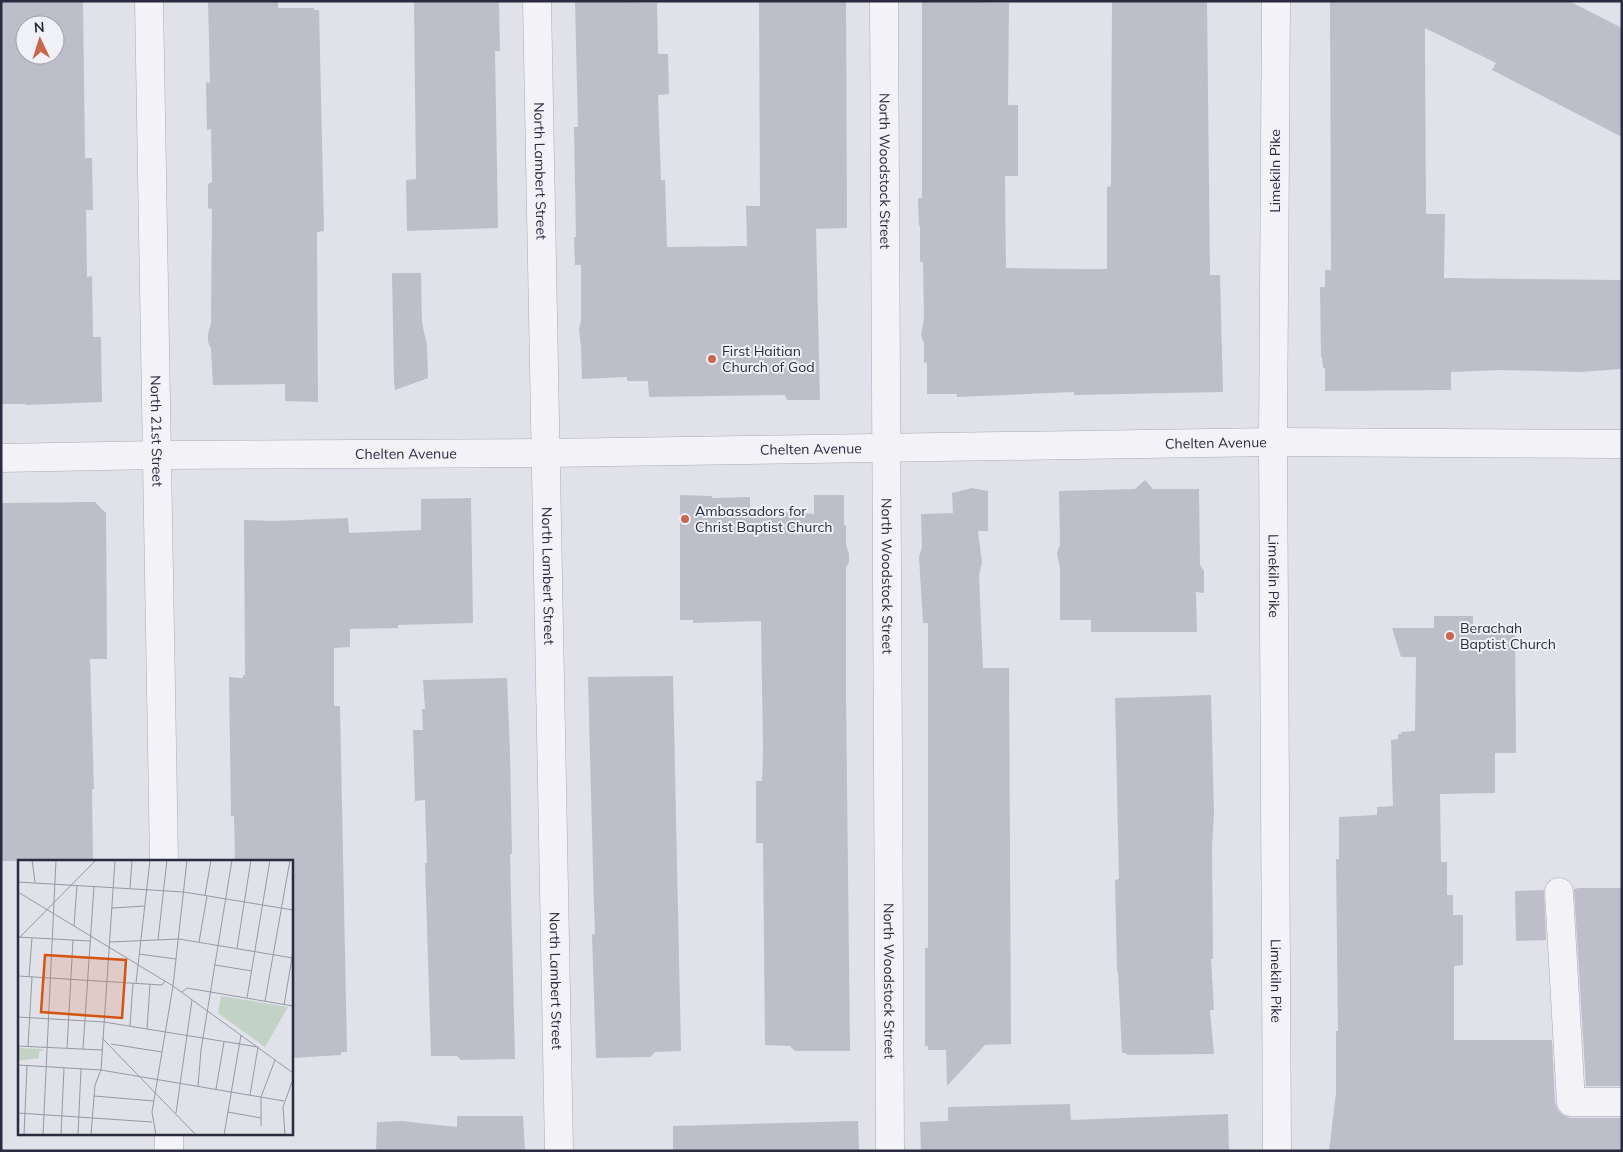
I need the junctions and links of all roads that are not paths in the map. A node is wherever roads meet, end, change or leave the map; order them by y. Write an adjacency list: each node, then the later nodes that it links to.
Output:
1 (148, 1): 9 (street, North 21st Street)
2 (537, 1): 8 (street, North Lambert Street)
3 (884, 1): 7 (street, North Woodstock Street)
4 (1276, 1): 5 (street, Limekiln Pike)
5 (1273, 442): 6 (street, Chelten Avenue); 7 (street, Chelten Avenue); 18 (street, Limekiln Pike)
6 (1622, 444)
7 (886, 448): 8 (street, Chelten Avenue); 17 (street, North Woodstock Street)
8 (546, 453): 9 (street, Chelten Avenue); 16 (street, North Lambert Street)
9 (157, 455): 10 (street, Chelten Avenue); 11 (street, North 21st Street)
10 (1, 458)
11 (164, 860)
12 (1559, 892): 13 (street)
13 (1622, 1102)
14 (169, 1134): 15 (street)
15 (169, 1151)
16 (559, 1151)
17 (890, 1151)
18 (1277, 1151)

